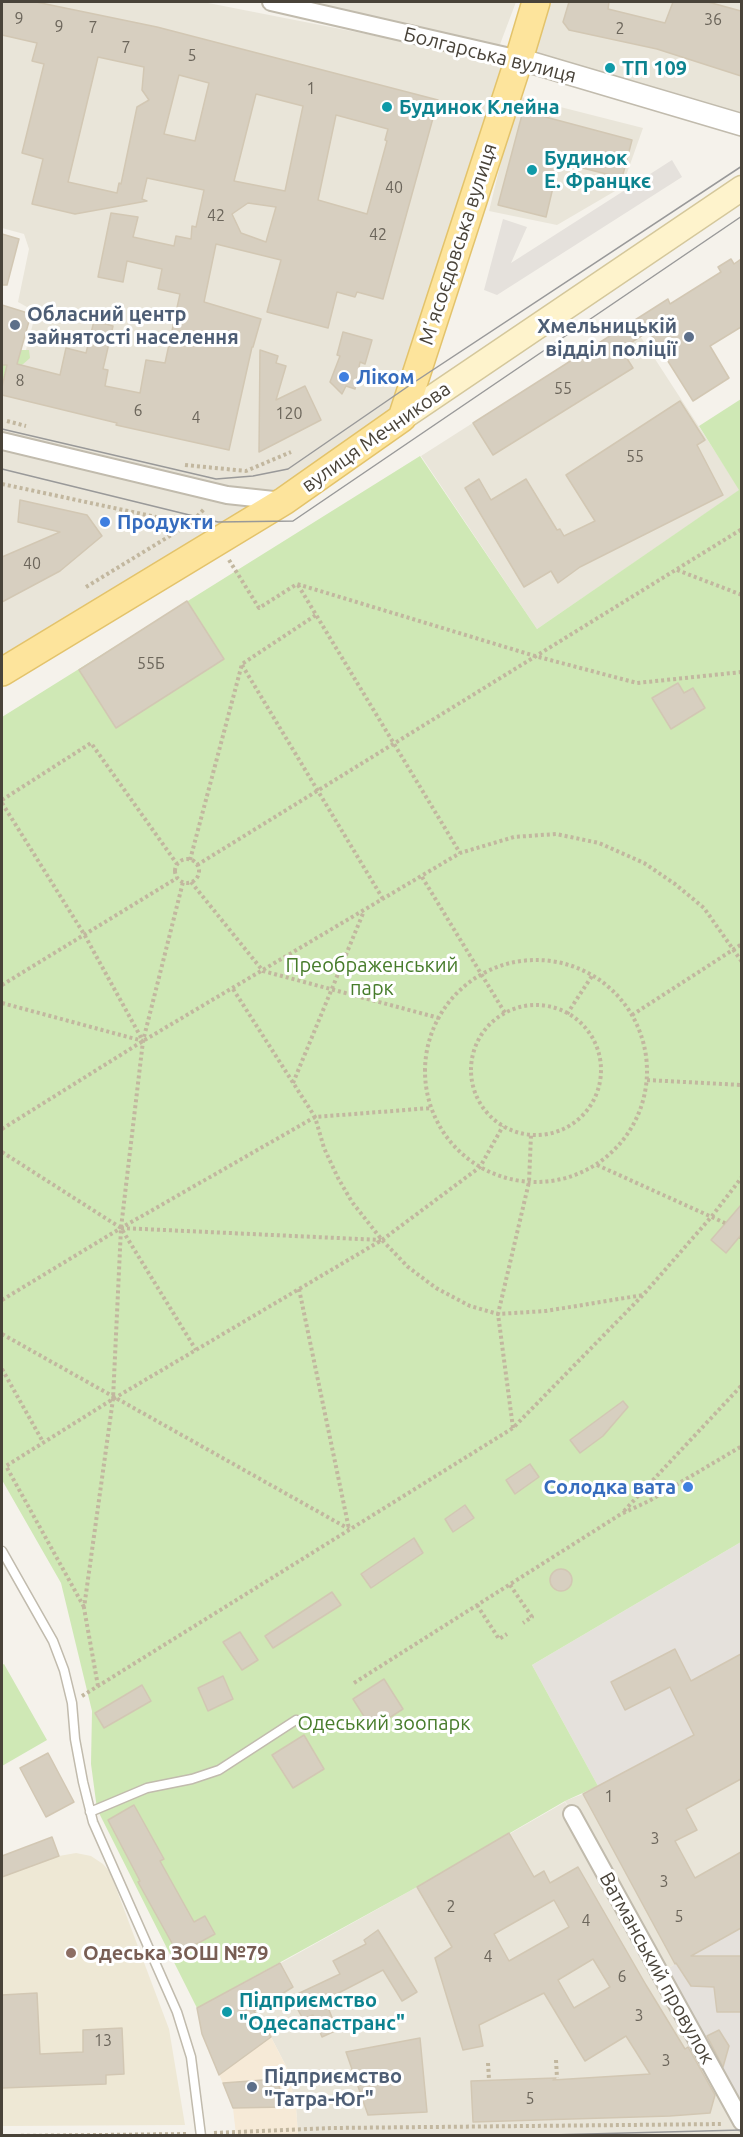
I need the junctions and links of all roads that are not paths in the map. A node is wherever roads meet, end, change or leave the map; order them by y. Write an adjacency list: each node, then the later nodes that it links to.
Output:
1 (271, 2): 3 (street, Болгарська вулиця)
2 (536, 2): 3 (main road, Мʼясоєдовська вулиця)
3 (519, 59): 4 (street, Болгарська вулиця); 6 (main road, Мʼясоєдовська вулиця)
4 (741, 125)
5 (741, 188): 6 (main road, вулиця Мечникова)
6 (402, 418): 8 (main road, вулиця Мечникова)
7 (2, 441): 8 (street)
8 (284, 501): 9 (main road, вулиця Мечникова)
9 (2, 672)
10 (2, 1551): 12 (lane)
11 (296, 1720): 12 (lane)
12 (90, 1812): 15 (lane)
13 (572, 1814): 14 (street, Ватманський провулок)
14 (736, 2123)
15 (200, 2135)

